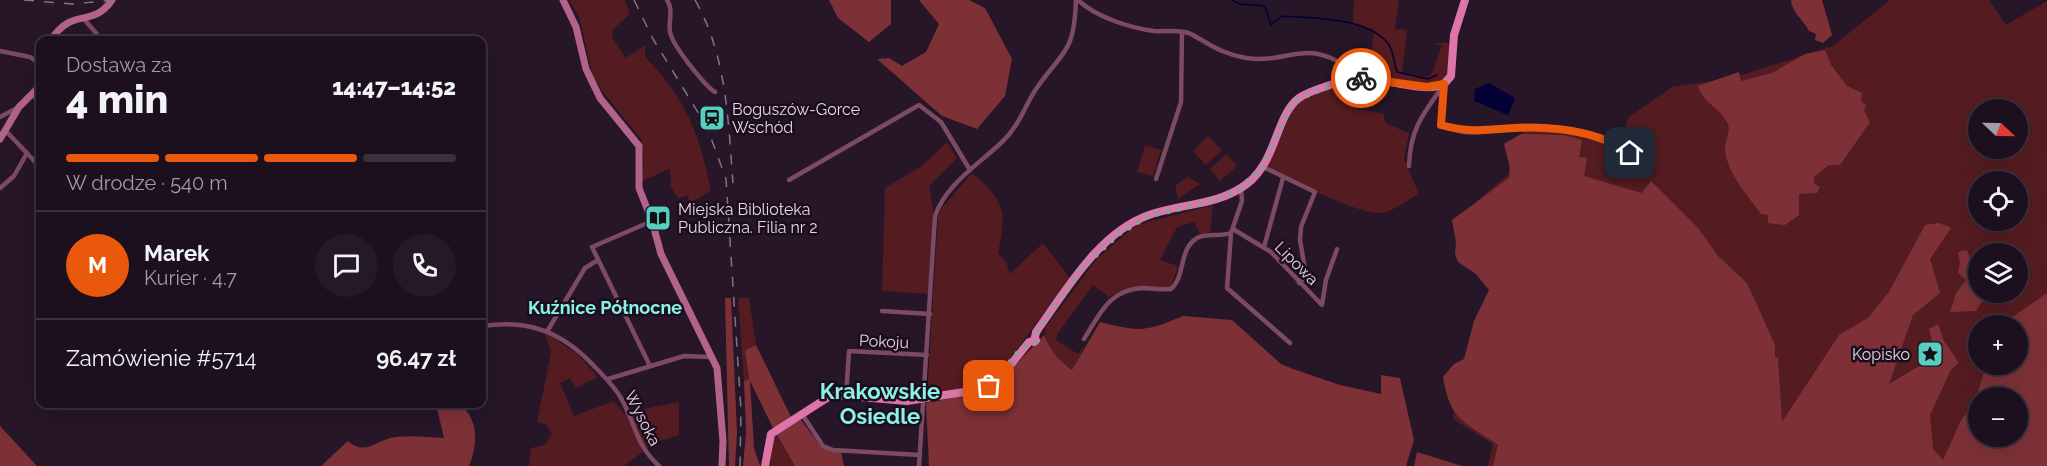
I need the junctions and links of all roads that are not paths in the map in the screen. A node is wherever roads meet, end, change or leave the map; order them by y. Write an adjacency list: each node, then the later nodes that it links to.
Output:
1 (112, 0): 8 (street)
2 (563, 0): 37 (street)
3 (667, 0): 17 (street)
4 (1077, 0): 6 (street); 7 (street)
5 (1465, 0): 15 (main road)
6 (1085, 6): 7 (street); 9 (street)
7 (1076, 10): 31 (street)
8 (83, 18): 10 (street); 11 (street)
9 (1182, 32): 14 (street); 33 (street)
10 (54, 36)
11 (99, 36)
12 (0, 51): 13 (street)
13 (36, 61)
14 (1352, 78): 15 (main road); 30 (main road)
15 (1444, 84): 20 (street); 22 (street)
16 (36, 91): 18 (street)
17 (716, 92)
18 (33, 95): 19 (street); 21 (street)
19 (36, 98)
20 (1432, 100): 22 (street); 29 (street)
21 (19, 107): 23 (street); 24 (street)
22 (1443, 107): 27 (street)
23 (0, 117)
24 (5, 130): 25 (street); 26 (street)
25 (0, 139)
26 (27, 153): 28 (street); 35 (street)
27 (1636, 162)
28 (36, 163)
29 (1409, 166)
30 (1263, 167): 32 (street); 36 (main road)
31 (970, 170): 34 (street); 44 (street)
32 (1283, 178): 39 (street); 42 (street)
33 (1156, 179)
34 (789, 180)
35 (0, 188)
36 (1241, 188): 38 (street); 54 (main road)
37 (652, 221): 41 (street); 50 (street)
38 (1232, 231): 39 (street, Lipowa); 47 (street); 48 (street)
39 (1264, 247): 42 (street, Lipowa)
40 (1337, 249): 42 (street, Lipowa)
41 (598, 260): 46 (street); 51 (street)
42 (1299, 283)
43 (882, 311): 44 (street)
44 (930, 314): 49 (street)
45 (486, 326): 46 (street)
46 (548, 330): 52 (street, Wysoka)
47 (1084, 339)
48 (1290, 343)
49 (927, 355): 53 (street, Pokoju); 54 (street)
50 (711, 357): 51 (street); 58 (street)
51 (650, 366): 52 (street)
52 (608, 379): 57 (street, Wysoka)
53 (846, 396): 54 (main road); 55 (main road)
54 (923, 400): 56 (street)
55 (800, 415): 56 (street); 59 (main road)
56 (920, 455): 60 (street)
57 (659, 466)
58 (722, 466)
59 (765, 466)
60 (919, 466)

